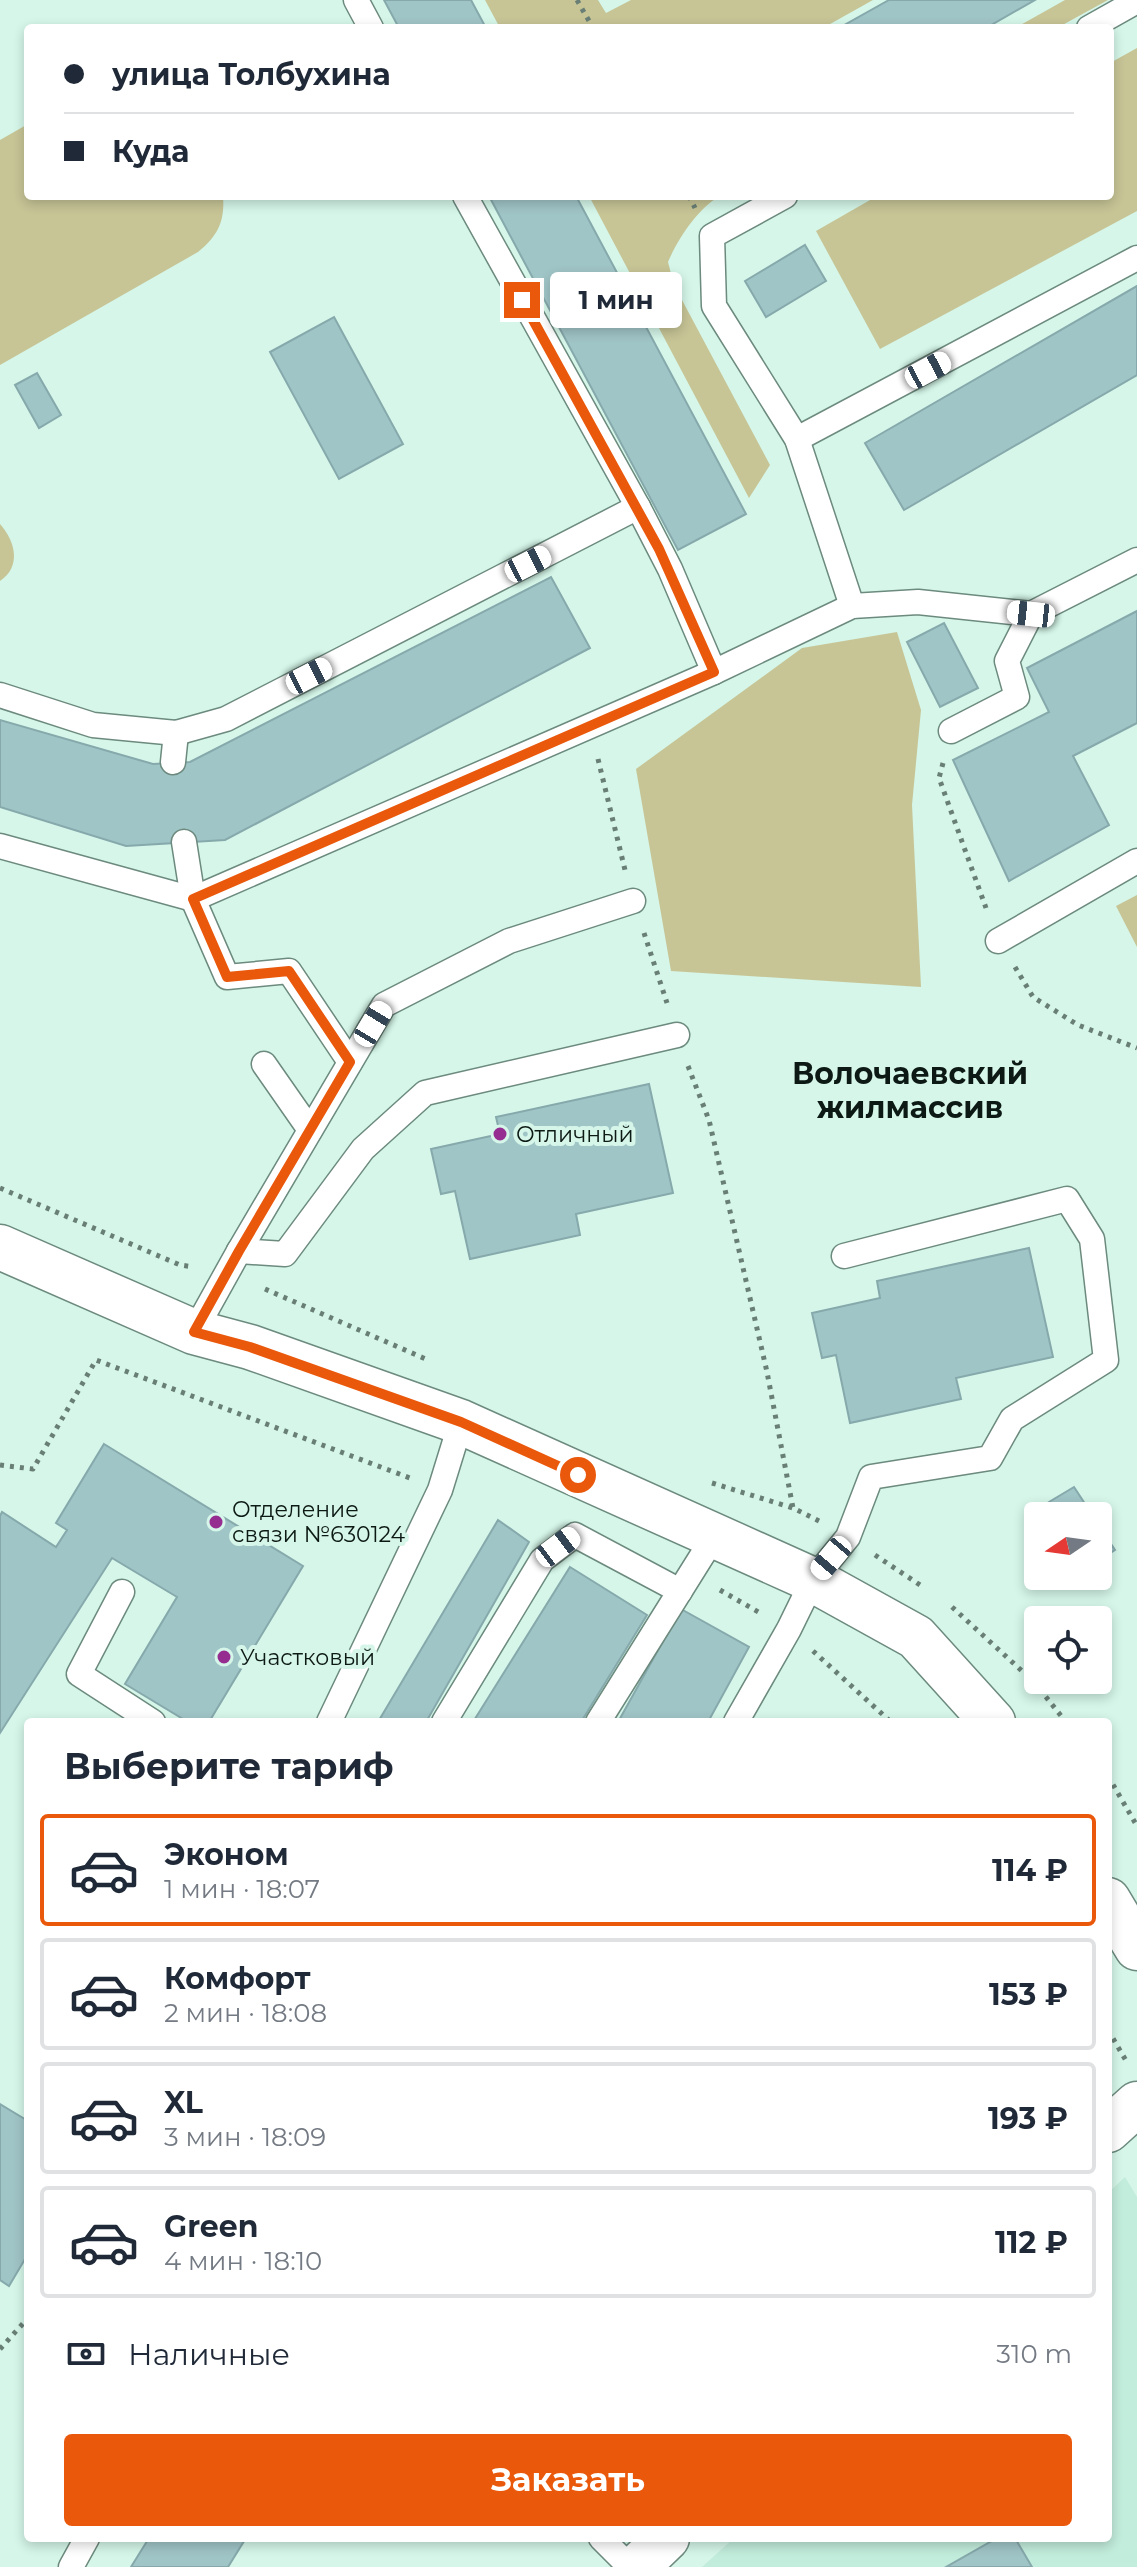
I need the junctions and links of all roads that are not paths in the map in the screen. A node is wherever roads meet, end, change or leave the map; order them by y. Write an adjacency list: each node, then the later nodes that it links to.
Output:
1 (356, 0): 3 (lane)
2 (1137, 1): 4 (lane)
3 (369, 24)
4 (1096, 24)
5 (467, 200): 9 (lane)
6 (778, 200): 8 (lane)
7 (1137, 258): 8 (lane)
8 (797, 439): 11 (lane)
9 (638, 507): 13 (lane); 16 (lane)
10 (1137, 560): 12 (lane)
11 (852, 606): 12 (lane); 13 (lane)
12 (1031, 614): 15 (lane)
13 (714, 672): 21 (lane)
14 (0, 695): 16 (lane)
15 (951, 731)
16 (176, 733): 17 (lane)
17 (173, 762)
18 (184, 842): 21 (lane)
19 (0, 846): 21 (lane)
20 (1137, 861): 23 (lane)
21 (193, 899): 25 (lane)
22 (633, 901): 25 (lane)
23 (998, 941)
24 (677, 1035): 29 (lane)
25 (350, 1062): 27 (lane)
26 (264, 1064): 27 (lane)
27 (310, 1130): 29 (lane)
28 (1, 1249): 31 (street)
29 (239, 1251): 31 (lane)
30 (844, 1256): 34 (lane)
31 (194, 1332): 32 (street)
32 (461, 1422): 33 (street); 38 (lane)
33 (715, 1535): 34 (street); 35 (lane)
34 (813, 1580): 41 (lane); 42 (street)
35 (680, 1591): 39 (lane); 40 (lane)
36 (122, 1592): 37 (lane)
37 (147, 1718)
38 (331, 1718)
39 (446, 1718)
40 (601, 1718)
41 (738, 1718)
42 (989, 1718)
43 (1112, 1907): 44 (street)
44 (1137, 1948)
45 (1133, 2085): 46 (street)
46 (1112, 2123)
47 (85, 2542): 50 (lane)
48 (605, 2542): 51 (lane)
49 (663, 2542): 52 (street)
50 (71, 2567)
51 (630, 2567)
52 (637, 2567)

